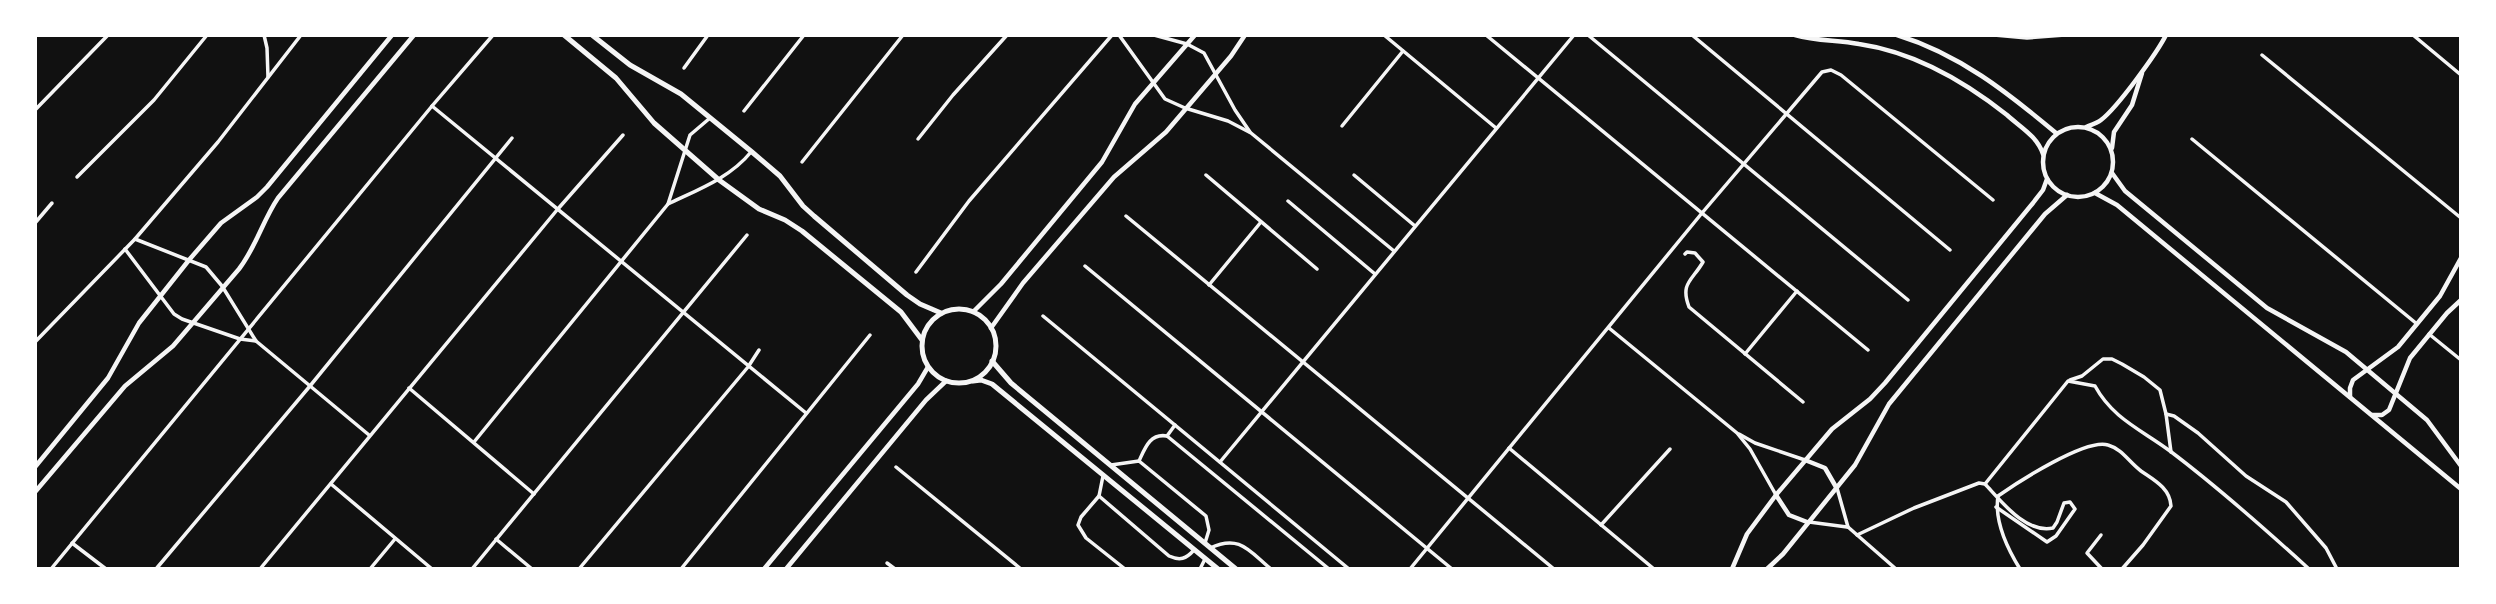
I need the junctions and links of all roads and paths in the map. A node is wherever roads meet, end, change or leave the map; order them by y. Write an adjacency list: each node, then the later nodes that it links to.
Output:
1 (108, 35): 42 (street)
2 (207, 35): 65 (street)
3 (264, 35): 38 (street)
4 (301, 35): 38 (street)
5 (392, 35): 88 (street)
6 (414, 35): 95 (street)
7 (493, 35): 40 (street)
8 (564, 35): 55 (main road)
9 (592, 35): 45 (main road)
10 (708, 35): 34 (street)
11 (804, 35): 43 (street)
12 (904, 35): 60 (street)
13 (1007, 35): 53 (street)
14 (1112, 35): 92 (street)
15 (1119, 35): 39 (street)
16 (1154, 35): 30 (street)
17 (1195, 35): 30 (street)
18 (1245, 35): 35 (street)
19 (1384, 35): 31 (street)
20 (1486, 35): 37 (street)
21 (1574, 35): 37 (street)
22 (1588, 35): 61 (street)
23 (1692, 35): 44 (street)
24 (1795, 35): 58 (street)
25 (1897, 35): 50 (street)
26 (1994, 35): 27 (street)
27 (2065, 35)
28 (2166, 35): 33 (street)
29 (2413, 35): 36 (street)
30 (1187, 44): 35 (street); 39 (street)
31 (1403, 51): 46 (street); 48 (street)
32 (2262, 55): 77 (street)
33 (2148, 63): 47 (street); 56 (street)
34 (684, 68)
35 (1215, 74): 41 (street); 49 (street)
36 (2461, 75)
37 (1537, 78): 48 (street); 75 (street)
38 (268, 79): 82 (street)
39 (1154, 83): 41 (street); 100 (street)
40 (432, 106): 59 (street); 108 (street)
41 (1185, 108): 49 (street); 106 (street)
42 (35, 110)
43 (744, 111)
44 (1785, 114): 61 (street); 70 (street); 84 (street)
45 (710, 118): 55 (street); 57 (main road)
46 (1342, 127)
47 (2086, 127): 50 (street); 56 (street)
48 (1496, 128): 80 (street)
49 (1251, 133): 85 (street)
50 (2056, 133): 58 (street)
51 (623, 135): 74 (street)
52 (512, 138): 59 (street)
53 (918, 139)
54 (2192, 139): 105 (street)
55 (684, 148): 67 (main road); 73 (street)
56 (2111, 151): 62 (street)
57 (752, 152): 67 (street); 101 (main road)
58 (2043, 154): 66 (street)
59 (495, 159): 74 (street); 127 (street)
60 (802, 162)
61 (1744, 163): 75 (street); 98 (street)
62 (2112, 173): 68 (street); 123 (street)
63 (1206, 175): 78 (street)
64 (1354, 175): 80 (street)
65 (77, 177)
66 (2047, 179): 69 (street); 144 (street)
67 (719, 180): 73 (street); 112 (main road)
68 (2095, 193): 69 (street); 130 (street)
69 (2067, 195): 154 (street)
70 (1993, 200)
71 (1288, 201): 93 (street)
72 (52, 203): 79 (street)
73 (668, 204): 89 (street)
74 (557, 210): 89 (street); 128 (street)
75 (1702, 214): 96 (street); 107 (street)
76 (1126, 216): 94 (street)
77 (2461, 218)
78 (1261, 222): 91 (street); 94 (street)
79 (35, 223)
80 (1415, 226): 85 (street)
81 (747, 235): 102 (street)
82 (135, 239): 83 (street); 88 (street)
83 (125, 249): 97 (street); 114 (street)
84 (1950, 250)
85 (1394, 251): 93 (street)
86 (1685, 254): 117 (street)
87 (2461, 258): 105 (street)
88 (189, 260): 95 (street); 97 (street)
89 (622, 263): 102 (street); 140 (street)
90 (1085, 266): 132 (street)
91 (1318, 269)
92 (916, 272)
93 (1374, 274): 120 (street)
94 (1209, 285): 120 (street)
95 (222, 286): 104 (street); 108 (street)
96 (1797, 291): 116 (street); 117 (street)
97 (161, 296): 104 (street); 149 (street)
98 (1908, 300)
99 (2461, 300): 109 (street)
100 (973, 312): 101 (main road); 106 (main road)
101 (941, 313): 112 (main road)
102 (684, 314): 121 (street); 157 (street)
103 (1043, 316): 136 (street)
104 (193, 323): 111 (street); 156 (street)
105 (2417, 324): 123 (street)
106 (991, 328): 119 (main road)
107 (1609, 328): 137 (street); 141 (street)
108 (247, 330): 111 (street); 113 (street)
109 (2429, 334): 118 (street); 129 (street)
110 (870, 335): 133 (street)
111 (240, 339): 113 (street); 170 (street)
112 (922, 340): 122 (main road)
113 (256, 341): 127 (street)
114 (35, 342)
115 (759, 350): 121 (street)
116 (1868, 350)
117 (1745, 354): 131 (street)
118 (2461, 360)
119 (992, 361): 124 (main road); 147 (main road)
120 (1303, 362): 132 (street); 161 (street)
121 (748, 367): 133 (street); 185 (street)
122 (928, 368): 126 (main road); 187 (street)
123 (2366, 370): 129 (street); 130 (street)
124 (973, 380): 126 (main road); 151 (main road)
125 (2068, 380): 134 (street); 143 (street); 153 (street)
126 (946, 381): 188 (street)
127 (310, 386): 138 (street); 179 (street)
128 (409, 388): 138 (street); 140 (street)
129 (2396, 394): 135 (street); 148 (street)
130 (2350, 397): 135 (street)
131 (1803, 402)
132 (1262, 412): 146 (street); 172 (street)
133 (806, 413): 186 (street)
134 (2166, 414): 143 (street); 210 (street)
135 (2372, 415): 155 (street)
136 (1175, 425): 139 (street); 146 (street)
137 (1737, 433): 144 (street); 158 (street)
138 (369, 435): 152 (street)
139 (1167, 436): 145 (street); 197 (street)
140 (474, 442): 157 (street)
141 (1509, 448): 161 (street); 164 (street)
142 (1670, 449): 164 (street)
143 (2171, 452): 209 (street)
144 (1805, 460): 154 (street); 158 (street)
145 (1139, 461): 147 (street); 171 (street)
146 (1220, 462): 198 (street)
147 (1111, 465): 171 (main road)
148 (2461, 466)
149 (35, 467)
150 (896, 467): 175 (street)
151 (1103, 476): 159 (street); 173 (main road)
152 (331, 484): 168 (street); 180 (street)
153 (1984, 484): 160 (street); 166 (street)
154 (1836, 487): 163 (street); 165 (street)
155 (2461, 489)
156 (35, 492)
157 (534, 494): 169 (street)
158 (1776, 495): 163 (street); 203 (street)
159 (1099, 496): 173 (street); 192 (street)
160 (1998, 496): 162 (street); 162 (street); 208 (street)
161 (1468, 498): 172 (street); 201 (street)
162 (1996, 507): 206 (street)
163 (1807, 522): 165 (street); 204 (street)
164 (1601, 525): 202 (street)
165 (1848, 527): 166 (street)
166 (1857, 535): 205 (street)
167 (2101, 535): 207 (street)
168 (395, 539): 181 (street); 182 (street)
169 (496, 539): 183 (street); 184 (street)
170 (72, 543): 177 (street); 178 (street)
171 (1208, 546): 195 (main road); 196 (street)
172 (1427, 548): 199 (street); 200 (street)
173 (1194, 550): 174 (main road)
174 (1205, 559): 193 (street); 194 (main road)
175 (1012, 562): 190 (street); 191 (street)
176 (887, 563): 189 (street)
177 (51, 569)
178 (106, 569)
179 (156, 569)
180 (260, 569)
181 (370, 569)
182 (432, 569)
183 (472, 569)
184 (532, 569)
185 (579, 569)
186 (681, 569)
187 (764, 569)
188 (786, 569)
189 (895, 569)
190 (1007, 569)
191 (1021, 569)
192 (1125, 569)
193 (1200, 569)
194 (1218, 569)
195 (1236, 569)
196 (1271, 569)
197 (1329, 569)
198 (1349, 569)
199 (1410, 569)
200 (1452, 569)
201 (1554, 569)
202 (1654, 569)
203 (1732, 569)
204 (1766, 569)
205 (1896, 569)
206 (2020, 569)
207 (2102, 569)
208 (2122, 569)
209 (2309, 569)
210 (2337, 569)

